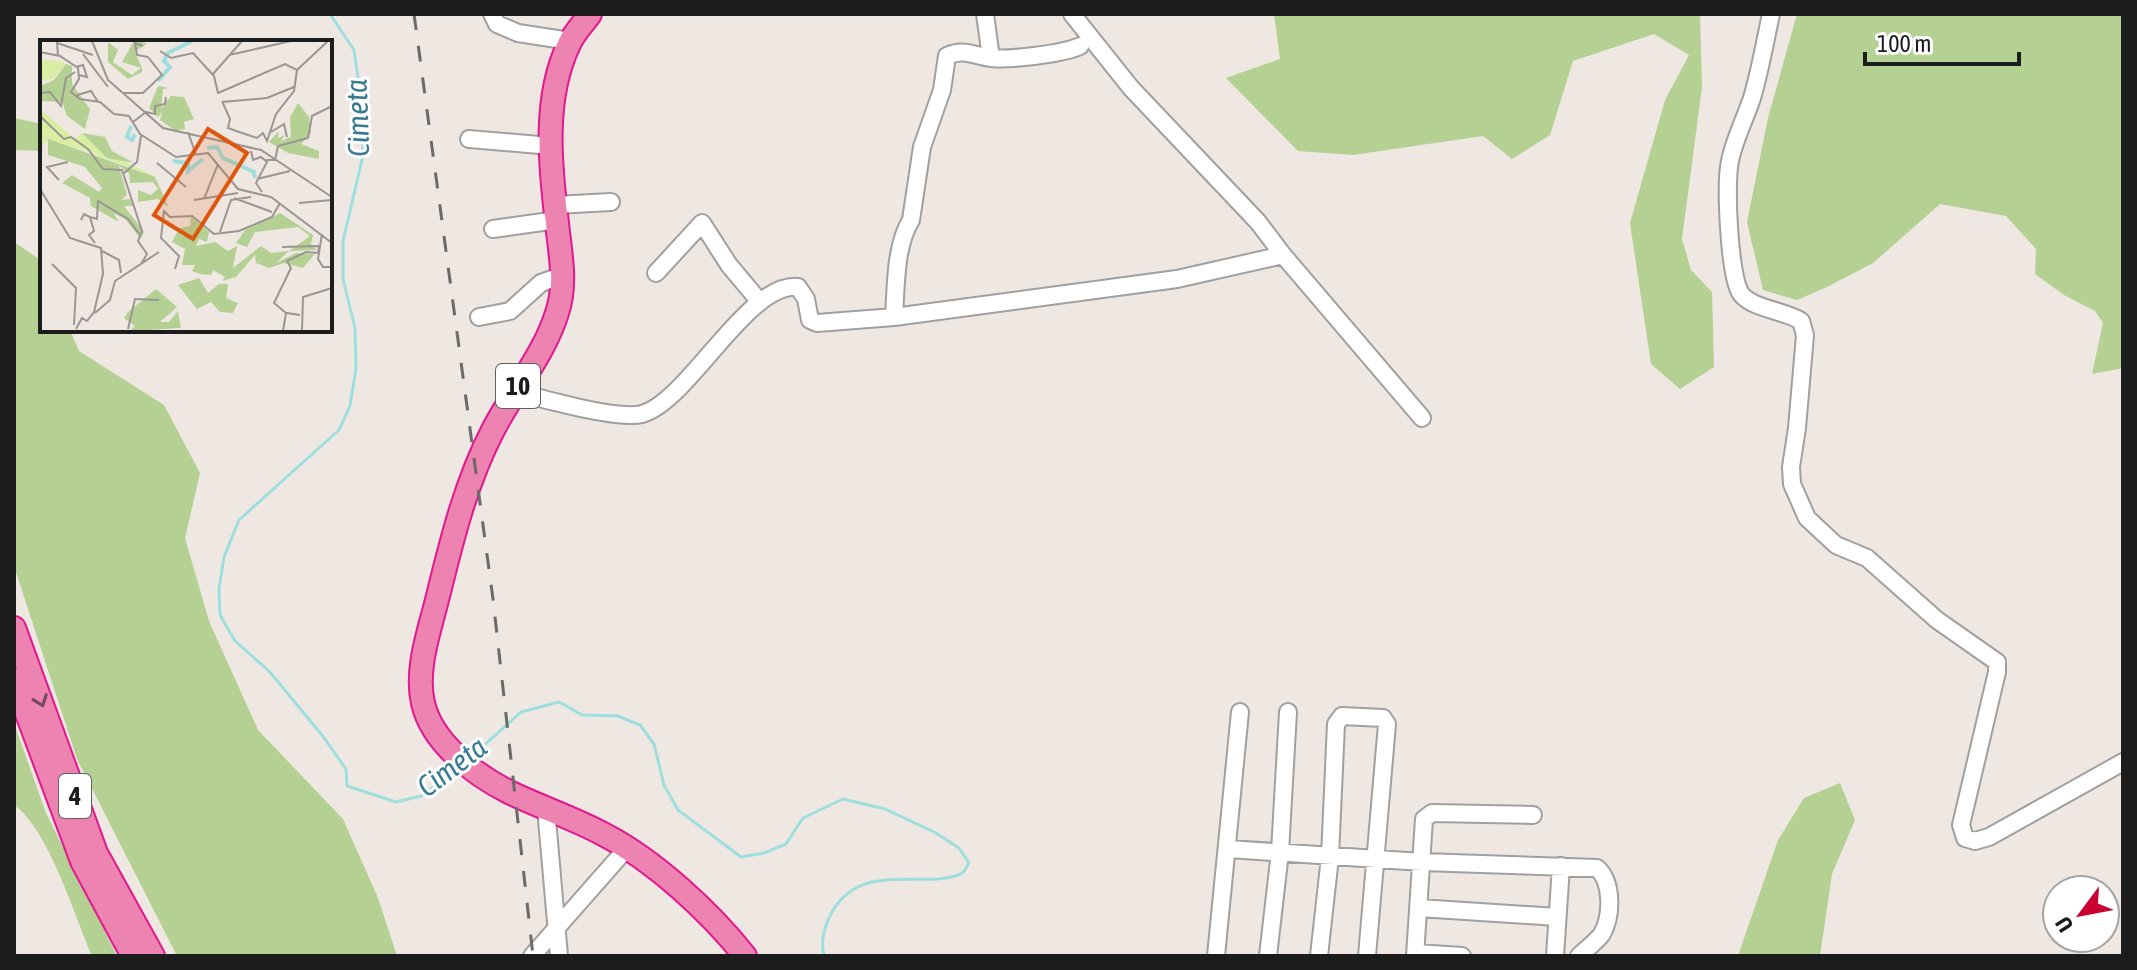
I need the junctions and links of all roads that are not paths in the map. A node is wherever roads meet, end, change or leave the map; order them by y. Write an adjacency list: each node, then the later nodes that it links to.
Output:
1 (492, 14): 6 (street)
2 (590, 14): 6 (highway, 10)
3 (985, 14): 8 (street)
4 (1072, 14): 14 (street)
5 (1771, 14): 26 (street)
6 (570, 41): 10 (highway, 10)
7 (1080, 46): 8 (street)
8 (991, 58): 19 (street)
9 (469, 139): 10 (street)
10 (551, 146): 12 (highway, 10)
11 (611, 202): 12 (street)
12 (556, 212): 13 (street); 16 (highway, 10)
13 (493, 229)
14 (1283, 255): 19 (street); 21 (street)
15 (656, 273): 17 (street)
16 (563, 275): 18 (street); 20 (highway, 10)
17 (760, 302): 19 (street); 20 (street)
18 (479, 317)
19 (894, 317)
20 (515, 391): 27 (highway, 10)
21 (1422, 418)
22 (14, 628): 41 (highway, 4, one-way to 41)
23 (14, 679): 40 (highway, 4)
24 (1240, 712): 30 (street)
25 (1288, 712): 31 (street)
26 (2123, 762)
27 (546, 808): 29 (highway, 10); 38 (street)
28 (1533, 815): 34 (street)
29 (627, 848): 38 (street); 44 (highway, 10)
30 (1229, 849): 31 (street); 45 (street)
31 (1280, 852): 32 (street); 46 (street)
32 (1330, 857): 33 (street); 33 (street); 47 (street)
33 (1375, 859): 34 (street); 48 (street)
34 (1422, 862): 35 (street); 36 (street)
35 (1561, 866): 37 (street); 51 (street)
36 (1419, 908): 37 (street); 39 (street)
37 (1557, 917): 50 (street)
38 (557, 928): 42 (street); 43 (street)
39 (1416, 954): 49 (street)
40 (133, 956)
41 (153, 956)
42 (532, 956)
43 (559, 956)
44 (745, 956)
45 (1216, 956)
46 (1268, 956)
47 (1319, 956)
48 (1367, 956)
49 (1462, 956)
50 (1555, 956)
51 (1579, 956)

